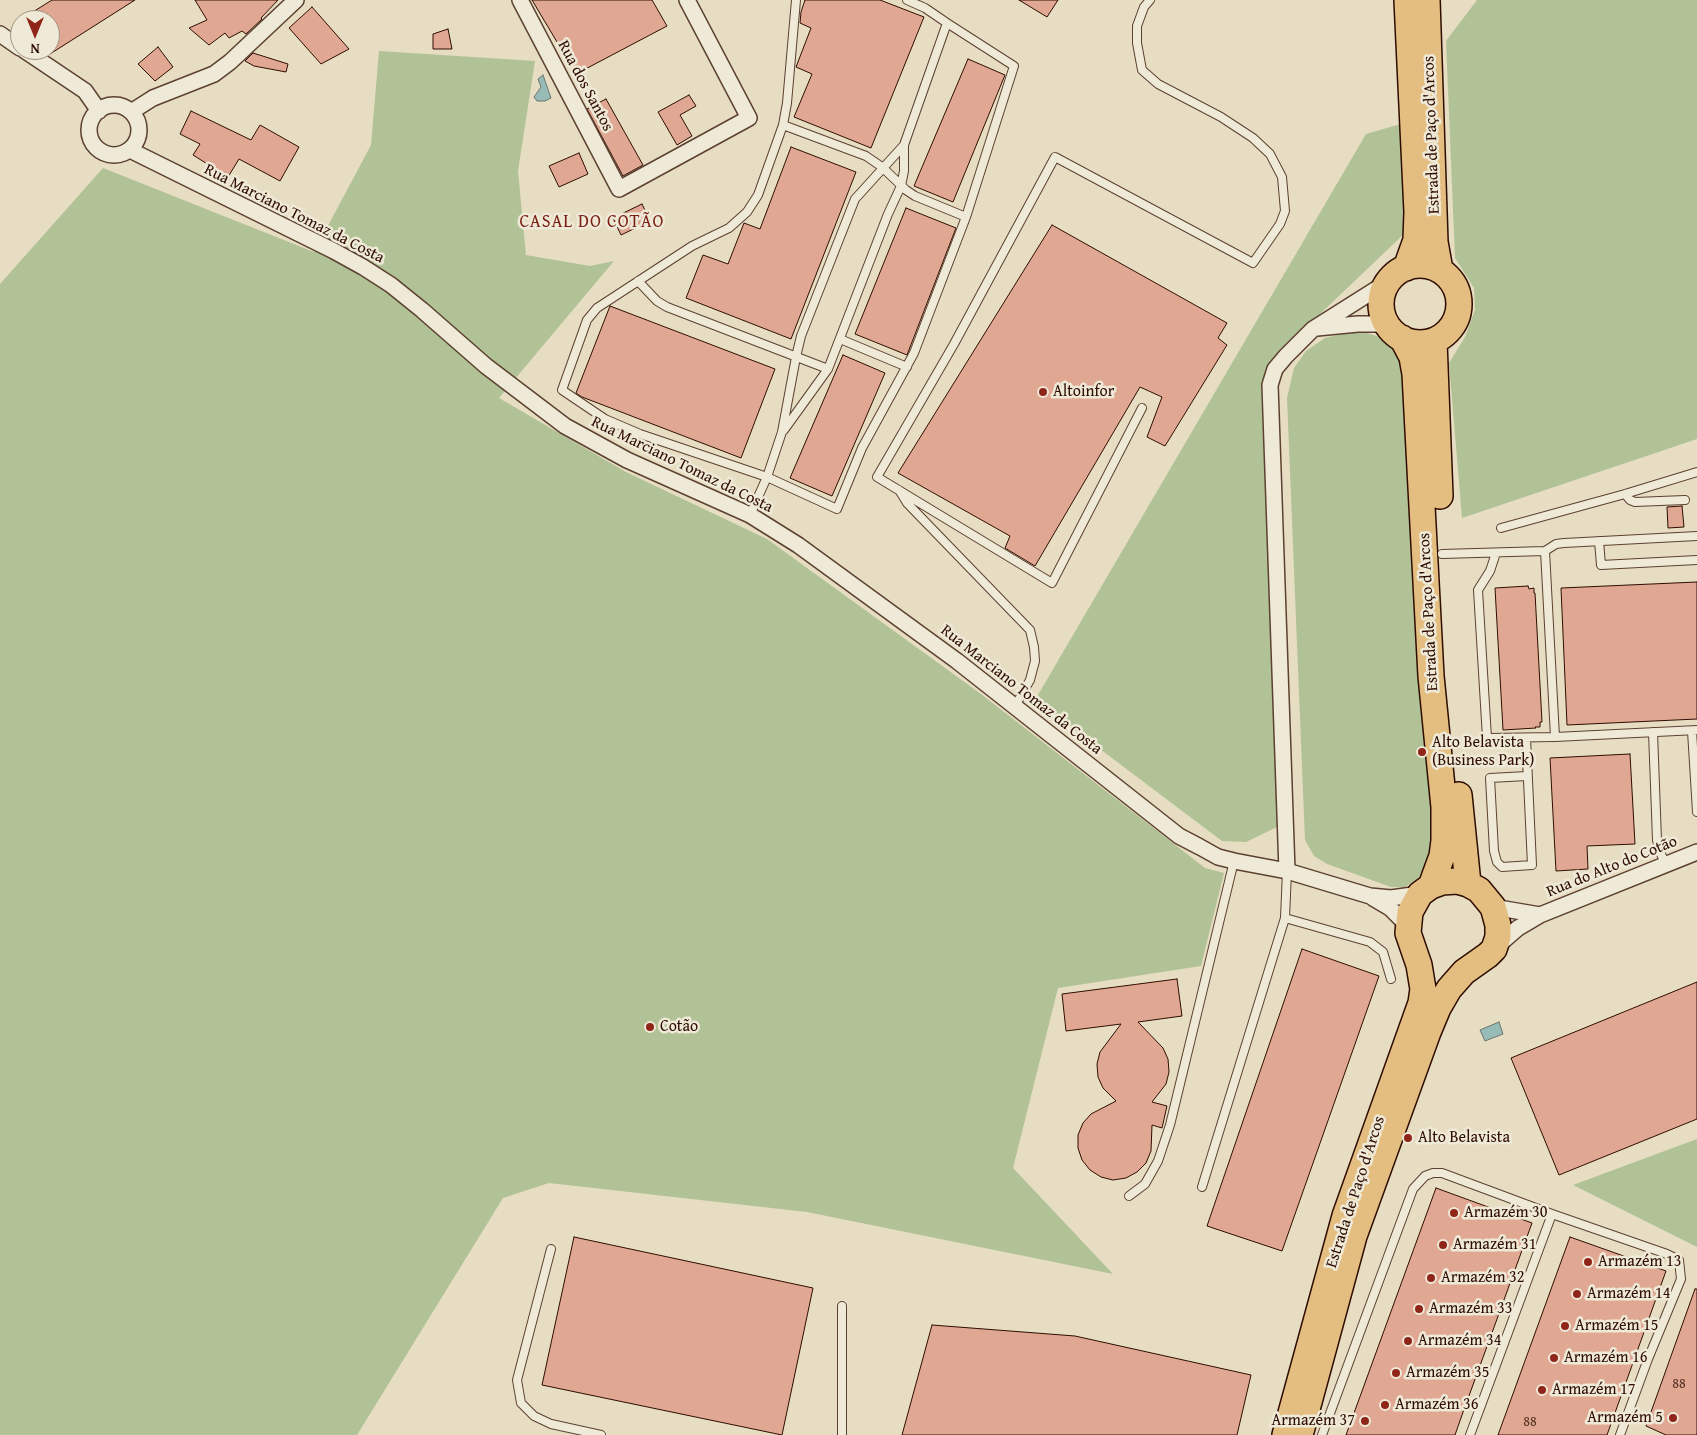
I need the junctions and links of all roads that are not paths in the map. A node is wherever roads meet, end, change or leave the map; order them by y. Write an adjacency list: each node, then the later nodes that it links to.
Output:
1 (296, 0): 12 (street)
2 (520, 0): 3 (street, Rua dos Santos)
3 (687, 0)
4 (796, 0): 13 (lane)
5 (907, 0): 9 (lane)
6 (1150, 0): 33 (lane)
7 (1407, 0): 20 (main road, Estrada de Paço d'Arcos)
8 (1427, 0): 19 (main road, Estrada de Paço d'Arcos)
9 (947, 23): 14 (lane); 18 (lane)
10 (39, 60): 11 (street)
11 (99, 111): 12 (street); 15 (street)
12 (130, 112): 15 (street)
13 (783, 126): 16 (lane); 21 (lane)
14 (904, 145): 16 (lane); 17 (lane)
15 (130, 150): 36 (street, Rua Marciano Tomaz da Costa)
16 (882, 167): 17 (lane); 26 (lane)
17 (901, 186): 18 (lane); 24 (lane)
18 (966, 217): 27 (lane)
19 (1440, 270): 20 (main road); 25 (main road)
20 (1397, 275): 22 (street); 23 (main road, Estrada de Paço d'Arcos)
21 (638, 281): 26 (lane); 32 (lane)
22 (1313, 329): 23 (street); 54 (street)
23 (1395, 331): 25 (main road); 56 (main road, Estrada de Paço d'Arcos)
24 (840, 339): 27 (lane); 28 (lane)
25 (1434, 341): 42 (main road, Estrada de Paço d'Arcos)
26 (796, 357): 28 (lane); 30 (lane)
27 (907, 367): 32 (lane)
28 (828, 369): 30 (lane)
29 (1142, 408): 33 (lane)
30 (782, 432): 32 (lane)
31 (1697, 472): 34 (lane)
32 (767, 477): 36 (lane)
33 (898, 489): 44 (lane)
34 (1625, 494): 35 (lane); 37 (lane)
35 (1685, 500)
36 (750, 515): 44 (street, Rua Marciano Tomaz da Costa)
37 (1502, 528)
38 (1697, 536): 39 (lane)
39 (1599, 541): 40 (lane); 43 (lane)
40 (1545, 552): 41 (lane); 47 (lane)
41 (1496, 553): 42 (lane); 48 (lane)
42 (1442, 554): 55 (main road, Estrada de Paço d'Arcos)
43 (1697, 560)
44 (1015, 706): 52 (street, Rua Marciano Tomaz da Costa)
45 (1695, 731): 46 (lane); 50 (lane)
46 (1653, 732): 47 (lane); 53 (lane)
47 (1555, 737): 48 (lane)
48 (1526, 738): 49 (lane)
49 (1528, 776): 49 (lane)
50 (1697, 812)
51 (1697, 852): 53 (street, Rua do Alto do Cotão)
52 (1234, 861): 54 (street, Rua Marciano Tomaz da Costa); 67 (lane)
53 (1666, 865): 59 (street, Rua do Alto do Cotão)
54 (1287, 871): 57 (street, Rua Marciano Tomaz da Costa); 60 (lane)
55 (1468, 884): 56 (main road); 58 (main road)
56 (1426, 890): 57 (street, Rua Marciano Tomaz da Costa); 61 (main road, Estrada de Paço d'Arcos)
57 (1370, 896): 61 (street, Rua Marciano Tomaz da Costa)
58 (1493, 907): 59 (street, Rua do Alto do Cotão); 62 (main road)
59 (1540, 915): 62 (street, Rua do Alto do Cotão)
60 (1285, 918): 65 (lane); 66 (lane)
61 (1408, 926): 63 (main road, Estrada de Paço d'Arcos)
62 (1494, 949): 64 (main road, Estrada de Paço d'Arcos)
63 (1414, 951): 64 (main road); 73 (main road, Estrada de Paço d'Arcos)
64 (1471, 968): 74 (main road, Estrada de Paço d'Arcos)
65 (1391, 979)
66 (1202, 1187)
67 (1128, 1196)
68 (1552, 1214): 75 (lane); 76 (lane); 77 (lane)
69 (551, 1249): 71 (lane)
70 (842, 1306): 72 (lane)
71 (602, 1435)
72 (842, 1435)
73 (1285, 1435)
74 (1300, 1435)
75 (1322, 1435)
76 (1470, 1435)
77 (1620, 1435)

